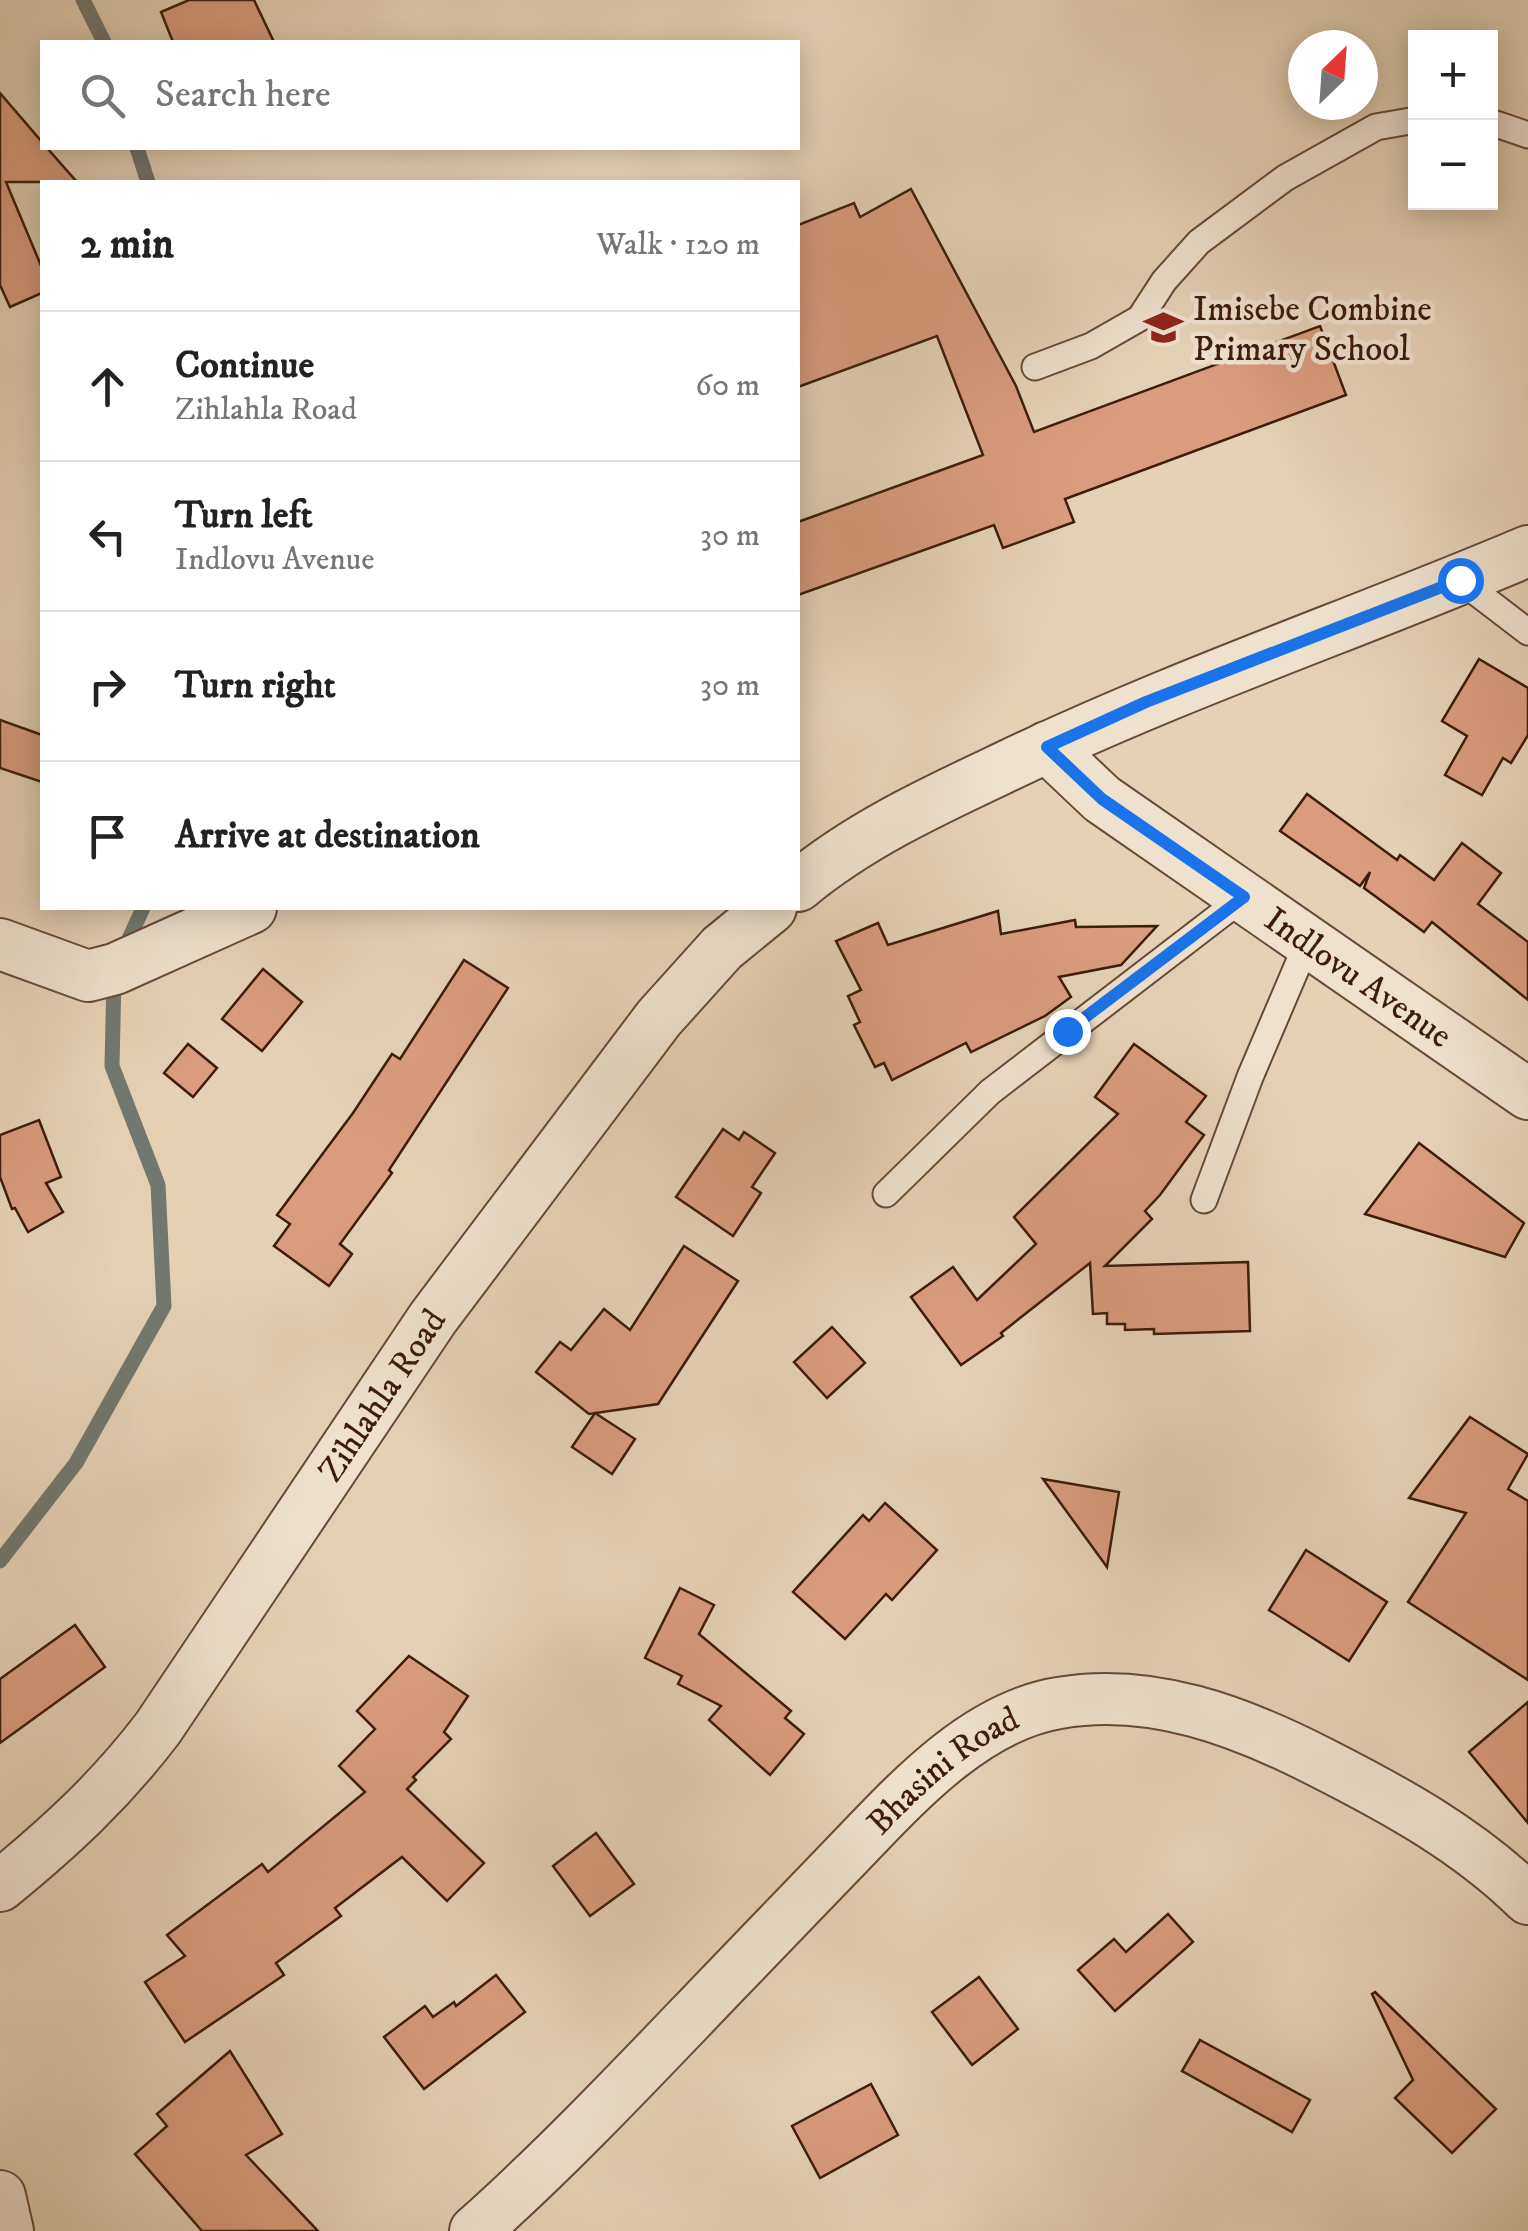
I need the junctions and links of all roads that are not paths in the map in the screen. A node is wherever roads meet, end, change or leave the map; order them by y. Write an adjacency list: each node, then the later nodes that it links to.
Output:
1 (1408, 121): 4 (lane)
2 (1498, 125): 3 (lane)
3 (1528, 135)
4 (1035, 367)
5 (1528, 551): 6 (street)
6 (1460, 580): 7 (lane); 8 (street)
7 (1528, 632)
8 (1047, 747): 9 (street); 10 (street, Indlovu Avenue)
9 (807, 869)
10 (1244, 897): 13 (street, Indlovu Avenue); 16 (lane)
11 (248, 910): 14 (street)
12 (769, 910): 18 (street, Zihlahla Road)
13 (1308, 941): 15 (street, Indlovu Avenue); 17 (lane)
14 (0, 944)
15 (1528, 1094)
16 (886, 1194)
17 (1204, 1200)
18 (0, 1886)
19 (1528, 1898): 22 (street, Bhasini Road)
20 (0, 2196): 21 (street)
21 (8, 2231)
22 (475, 2231)

